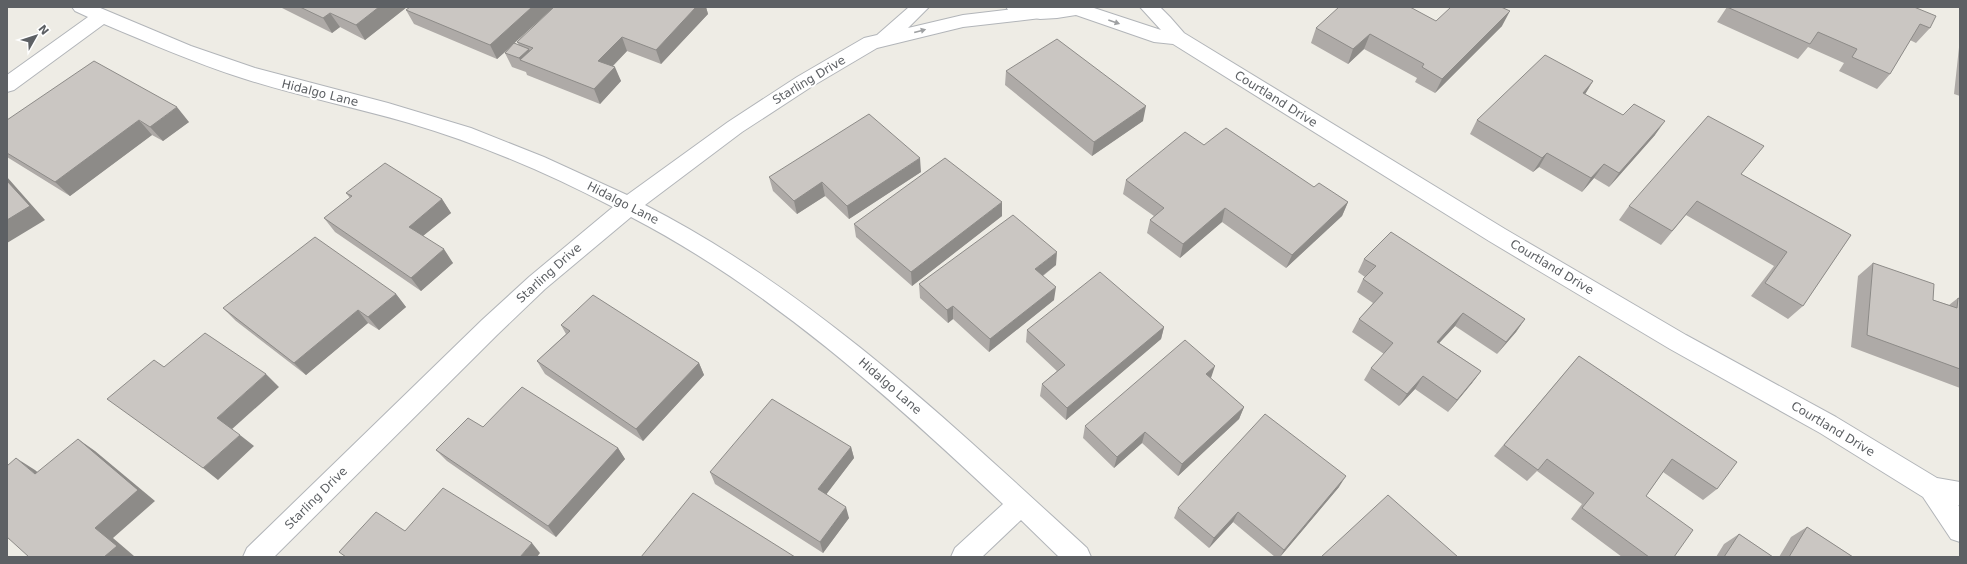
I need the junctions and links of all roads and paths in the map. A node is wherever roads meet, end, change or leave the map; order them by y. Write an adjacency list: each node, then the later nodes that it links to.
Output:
1 (81, 7): 7 (street, Hidalgo Lane)
2 (920, 7): 9 (street, Starling Drive)
3 (1015, 7): 6 (street)
4 (1149, 7): 8 (street, Courtland Drive)
5 (1079, 8): 6 (street); 8 (street, Courtland Drive, one-way to 8)
6 (1041, 12): 9 (street, Starling Drive, one-way to 6)
7 (102, 16): 10 (street); 11 (street, Hidalgo Lane)
8 (1177, 38): 12 (street, Courtland Drive)
9 (882, 41): 11 (street, Starling Drive)
10 (7, 85)
11 (629, 205): 14 (street, Hidalgo Lane); 16 (street, Starling Drive)
12 (1932, 489): 13 (street, Courtland Drive); 15 (street, Courtland Drive)
13 (1960, 494)
14 (1020, 504): 17 (street); 18 (street, Hidalgo Lane)
15 (1960, 530)
16 (256, 557)
17 (964, 557)
18 (1078, 557)

